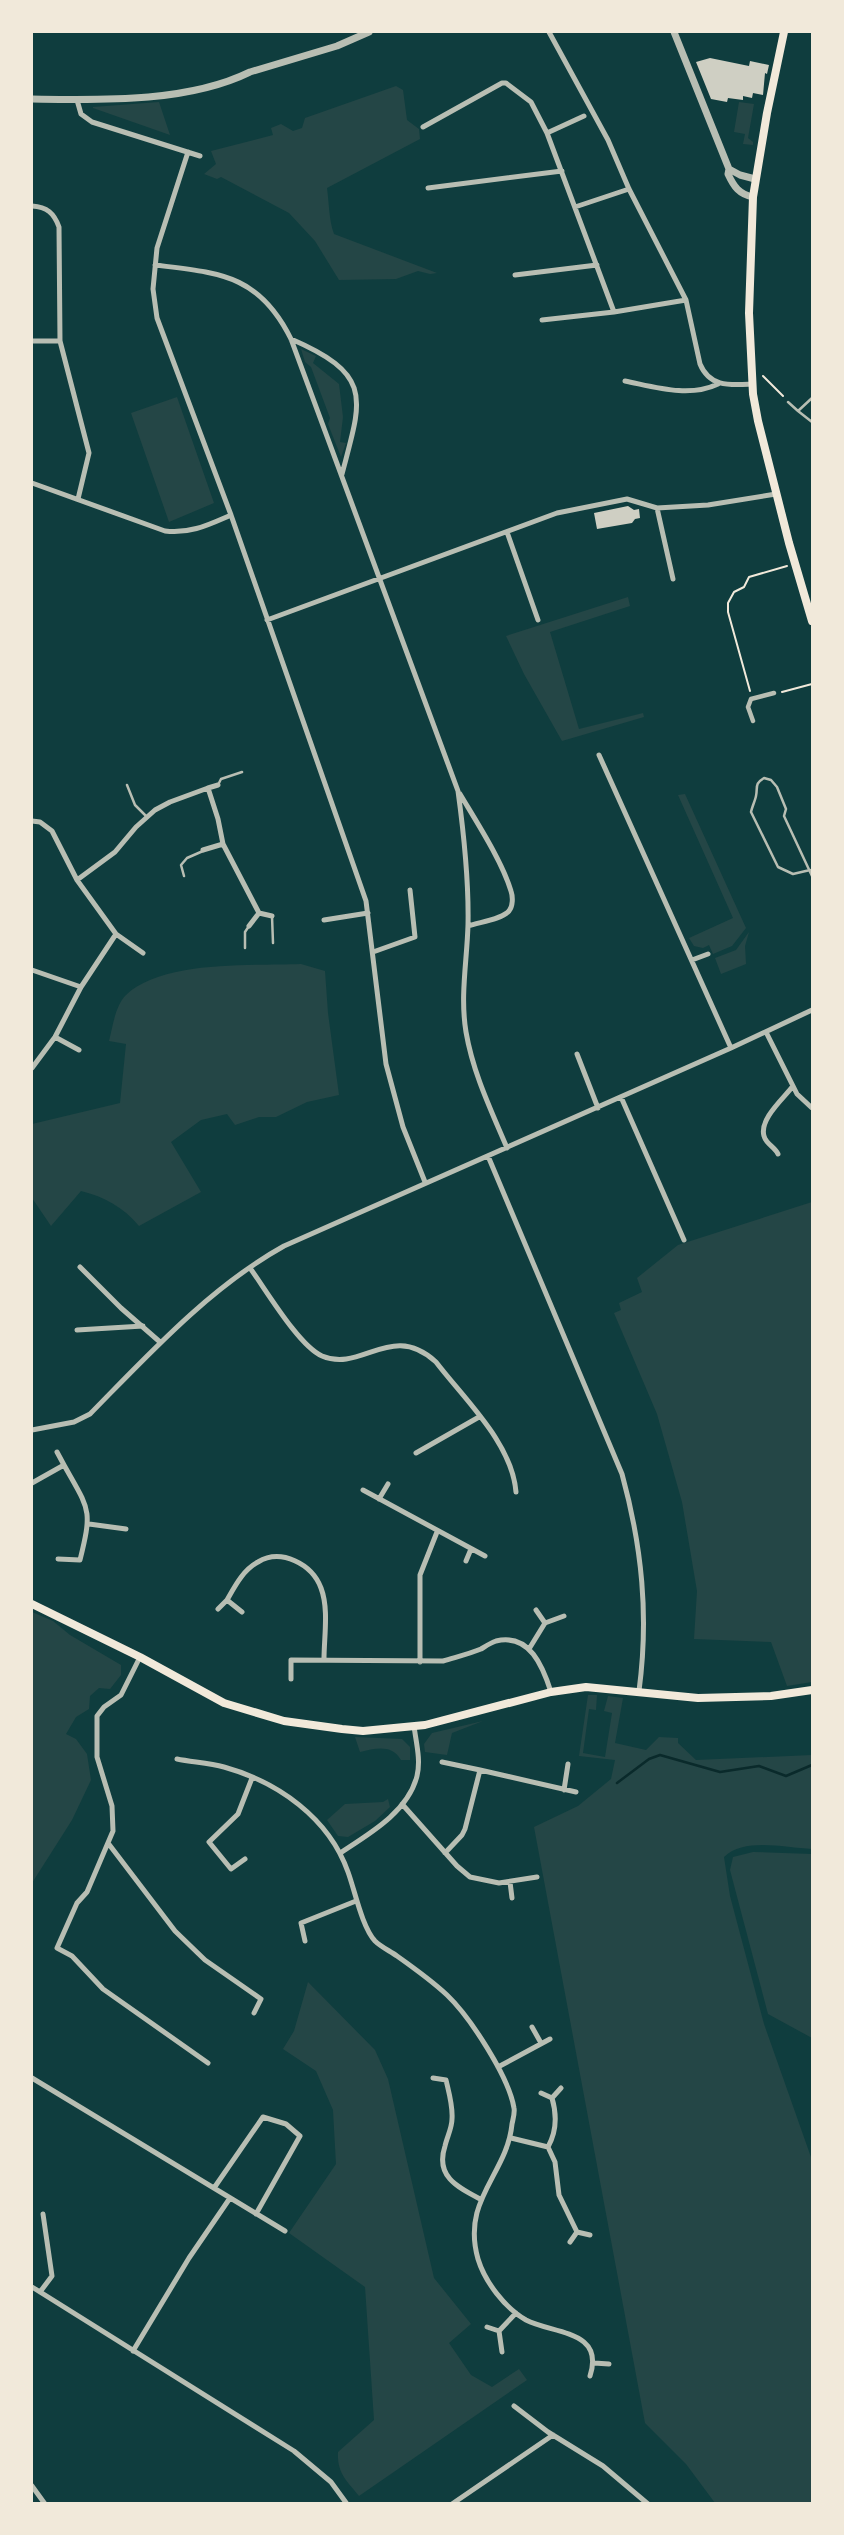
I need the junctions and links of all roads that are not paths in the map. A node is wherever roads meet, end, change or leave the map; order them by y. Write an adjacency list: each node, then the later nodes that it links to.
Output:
1 (369, 32): 6 (street)
2 (549, 32): 16 (street)
3 (674, 32): 12 (street)
4 (784, 32): 14 (main road)
5 (32, 99): 6 (street)
6 (77, 100): 10 (street)
7 (584, 116): 9 (street)
8 (423, 127): 9 (street)
9 (547, 134): 13 (street)
10 (188, 152): 11 (street); 20 (street)
11 (200, 156)
12 (729, 170): 14 (street); 17 (street)
13 (562, 171): 15 (street); 19 (street)
14 (755, 178): 17 (main road)
15 (428, 188)
16 (629, 188): 19 (street); 23 (street)
17 (753, 197): 31 (main road)
18 (32, 206): 28 (street)
19 (575, 207): 21 (street)
20 (155, 265): 26 (street); 41 (street)
21 (597, 265): 22 (street); 24 (street)
22 (515, 275)
23 (686, 300): 24 (street); 30 (street)
24 (614, 312): 25 (street)
25 (542, 320)
26 (291, 339): 36 (street); 36 (street)
27 (32, 341): 28 (street)
28 (60, 341): 39 (street)
29 (625, 381): 30 (street)
30 (719, 384): 31 (street)
31 (753, 384): 38 (main road)
32 (813, 398): 34 (lane)
33 (788, 402): 34 (lane)
34 (798, 411): 35 (lane)
35 (813, 422)
36 (342, 476): 43 (street)
37 (32, 483): 39 (street)
38 (776, 494): 40 (street); 47 (main road)
39 (78, 499): 41 (street)
40 (657, 508): 42 (street); 44 (street)
41 (231, 515): 45 (street)
42 (507, 533): 43 (street); 46 (street)
43 (379, 579): 45 (street); 55 (street)
44 (673, 579)
45 (267, 620): 66 (street)
46 (538, 620)
47 (813, 621)
48 (774, 693): 49 (street)
49 (753, 721)
50 (599, 755): 77 (street)
51 (242, 772): 53 (lane)
52 (127, 785): 56 (lane)
53 (218, 785): 54 (street)
54 (208, 788): 56 (street); 58 (street)
55 (458, 791): 70 (street); 70 (street)
56 (147, 817): 63 (street)
57 (32, 821): 63 (street)
58 (223, 844): 59 (street); 65 (street)
59 (203, 850): 61 (lane)
60 (810, 870): 60 (lane); 62 (lane)
61 (184, 876)
62 (813, 876)
63 (77, 880): 71 (street)
64 (410, 890): 74 (street)
65 (259, 913): 67 (street); 69 (street)
66 (368, 913): 68 (street); 74 (street)
67 (272, 916): 72 (lane)
68 (324, 920)
69 (249, 926): 73 (lane)
70 (468, 926): 91 (street)
71 (116, 934): 75 (street); 79 (street)
72 (273, 943)
73 (246, 948)
74 (373, 951): 94 (street)
75 (144, 953)
76 (708, 954): 77 (street)
77 (692, 960): 83 (street)
78 (32, 970): 79 (street)
79 (81, 987): 82 (street)
80 (813, 1010): 81 (street)
81 (766, 1032): 83 (street); 87 (street)
82 (55, 1037): 84 (street); 86 (street)
83 (731, 1048): 88 (street)
84 (79, 1051)
85 (577, 1054): 89 (street)
86 (32, 1068)
87 (793, 1086): 90 (street); 92 (street)
88 (621, 1097): 89 (street); 95 (street)
89 (598, 1108): 91 (street)
90 (813, 1108)
91 (507, 1148): 93 (street)
92 (778, 1154)
93 (488, 1156): 94 (street); 131 (street)
94 (425, 1181): 97 (street)
95 (684, 1240)
96 (80, 1267): 98 (street)
97 (250, 1268): 100 (street); 101 (street)
98 (143, 1326): 99 (street); 100 (street)
99 (77, 1330)
100 (160, 1342): 102 (street)
101 (479, 1417): 104 (street); 109 (street)
102 (32, 1430)
103 (57, 1452): 105 (street)
104 (415, 1453)
105 (64, 1465): 106 (street); 111 (street)
106 (32, 1483)
107 (388, 1484): 110 (street)
108 (363, 1490): 110 (street)
109 (516, 1492)
110 (380, 1499): 113 (street)
111 (89, 1524): 112 (street); 116 (street)
112 (125, 1529)
113 (437, 1532): 114 (street); 128 (street)
114 (471, 1549): 115 (street); 117 (street)
115 (485, 1556)
116 (58, 1559)
117 (466, 1560)
118 (227, 1600): 120 (street); 122 (street); 127 (street)
119 (32, 1604): 126 (main road)
120 (218, 1609)
121 (536, 1610): 124 (street)
122 (242, 1612)
123 (564, 1616): 124 (street)
124 (545, 1623): 125 (street)
125 (528, 1649): 128 (street); 132 (street)
126 (140, 1657): 133 (main road); 142 (street)
127 (324, 1659): 128 (street); 129 (street)
128 (421, 1662)
129 (291, 1679)
130 (813, 1690): 131 (main road)
131 (639, 1691): 132 (main road)
132 (551, 1692): 133 (main road)
133 (414, 1726): 141 (street)
134 (177, 1759): 138 (street)
135 (442, 1762): 137 (street)
136 (568, 1764): 139 (street)
137 (480, 1770): 139 (street); 144 (street)
138 (252, 1778): 143 (street); 145 (street)
139 (564, 1790): 140 (street)
140 (576, 1792)
141 (402, 1804): 143 (street); 144 (street)
142 (108, 1843): 151 (street); 155 (street)
143 (340, 1853): 149 (street)
144 (445, 1853): 147 (street)
145 (245, 1859)
146 (537, 1877): 147 (street)
147 (510, 1882): 148 (street)
148 (512, 1898)
149 (356, 1901): 150 (street); 156 (street)
150 (305, 1941)
151 (254, 2013)
152 (533, 2028): 154 (street)
153 (550, 2039): 154 (street)
154 (541, 2043): 156 (street)
155 (208, 2063)
156 (498, 2067): 162 (street)
157 (32, 2078): 164 (street)
158 (433, 2078): 166 (street)
159 (561, 2088): 161 (street)
160 (541, 2092): 161 (street)
161 (552, 2098): 163 (street)
162 (511, 2138): 163 (street); 166 (street)
163 (548, 2147): 170 (street)
164 (214, 2188): 165 (street); 168 (street)
165 (230, 2198): 168 (street); 178 (street)
166 (480, 2199): 175 (street)
167 (43, 2214): 174 (street)
168 (256, 2214): 169 (street)
169 (285, 2231)
170 (577, 2232): 171 (street); 172 (street)
171 (590, 2235)
172 (570, 2242)
173 (32, 2287): 174 (street)
174 (40, 2292): 178 (street)
175 (516, 2313): 177 (street); 180 (street)
176 (487, 2327): 177 (street)
177 (499, 2331): 179 (street)
178 (133, 2351): 187 (street)
179 (502, 2352)
180 (594, 2363): 181 (street); 182 (street)
181 (609, 2364)
182 (590, 2376)
183 (514, 2406): 184 (street)
184 (553, 2435): 188 (street); 189 (street)
185 (32, 2486): 186 (street)
186 (46, 2504)
187 (347, 2504)
188 (452, 2504)
189 (648, 2504)

